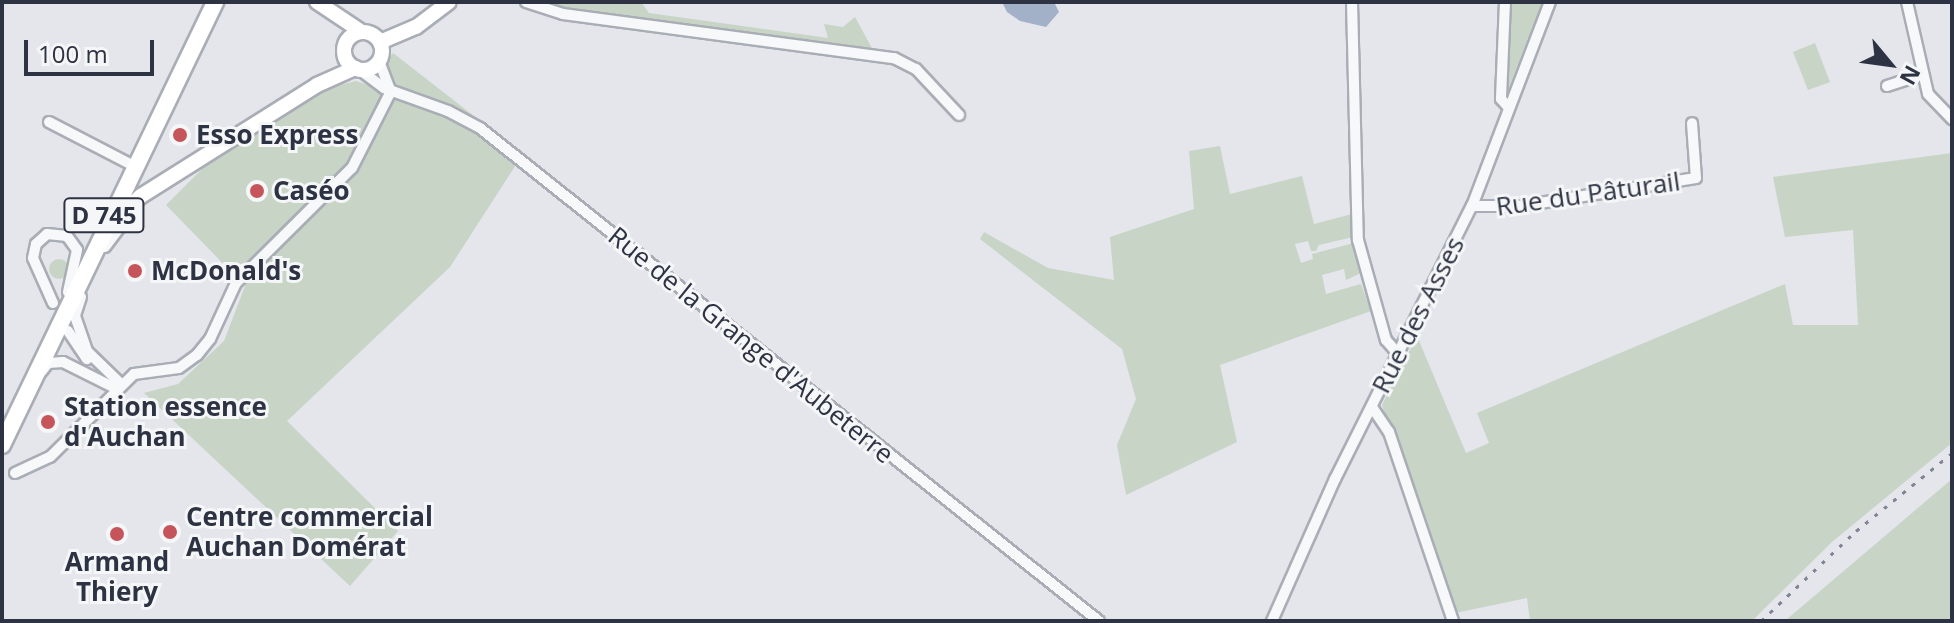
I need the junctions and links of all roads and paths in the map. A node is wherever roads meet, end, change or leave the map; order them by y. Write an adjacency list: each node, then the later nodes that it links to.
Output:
1 (207, 2): 26 (main road, D 745)
2 (215, 2): 26 (main road, D 745)
3 (449, 2): 11 (main road)
4 (526, 2): 20 (street)
5 (1352, 2): 32 (street)
6 (1505, 2): 19 (street)
7 (1550, 2): 19 (street, Rue des Asses)
8 (1907, 2): 15 (street)
9 (321, 5): 10 (main road); 12 (main road)
10 (362, 32): 11 (main road); 12 (main road)
11 (380, 42): 13 (main road)
12 (346, 43): 14 (main road)
13 (379, 61): 14 (main road); 18 (street)
14 (357, 69): 16 (street, Rue de la Grange d'Aubeterre); 25 (main road)
15 (1923, 74): 17 (street); 22 (street)
16 (379, 85): 18 (street, Rue de la Grange d'Aubeterre); 21 (street)
17 (1887, 86)
18 (391, 91): 21 (street); 38 (street, Rue de la Grange d'Aubeterre)
19 (1509, 108): 27 (street, Rue des Asses)
20 (959, 115)
21 (378, 116): 34 (street)
22 (1952, 119)
23 (49, 122): 26 (street)
24 (1692, 123): 27 (street, Rue du Pâturail)
25 (209, 153): 28 (main road); 33 (street)
26 (132, 165): 28 (main road, D 745); 29 (main road, D 745)
27 (1472, 206): 32 (street, Rue des Asses)
28 (103, 231): 36 (main road, D 745)
29 (68, 292): 30 (street); 36 (main road, D 745)
30 (53, 303)
31 (68, 331): 33 (street)
32 (1398, 354): 35 (street, Rue des Asses)
33 (99, 367): 34 (street)
34 (119, 387): 36 (street); 37 (street)
35 (1372, 407): 39 (street, Rue des Asses); 40 (street)
36 (4, 435)
37 (15, 473)
38 (1099, 621)
39 (1272, 621)
40 (1453, 621)

